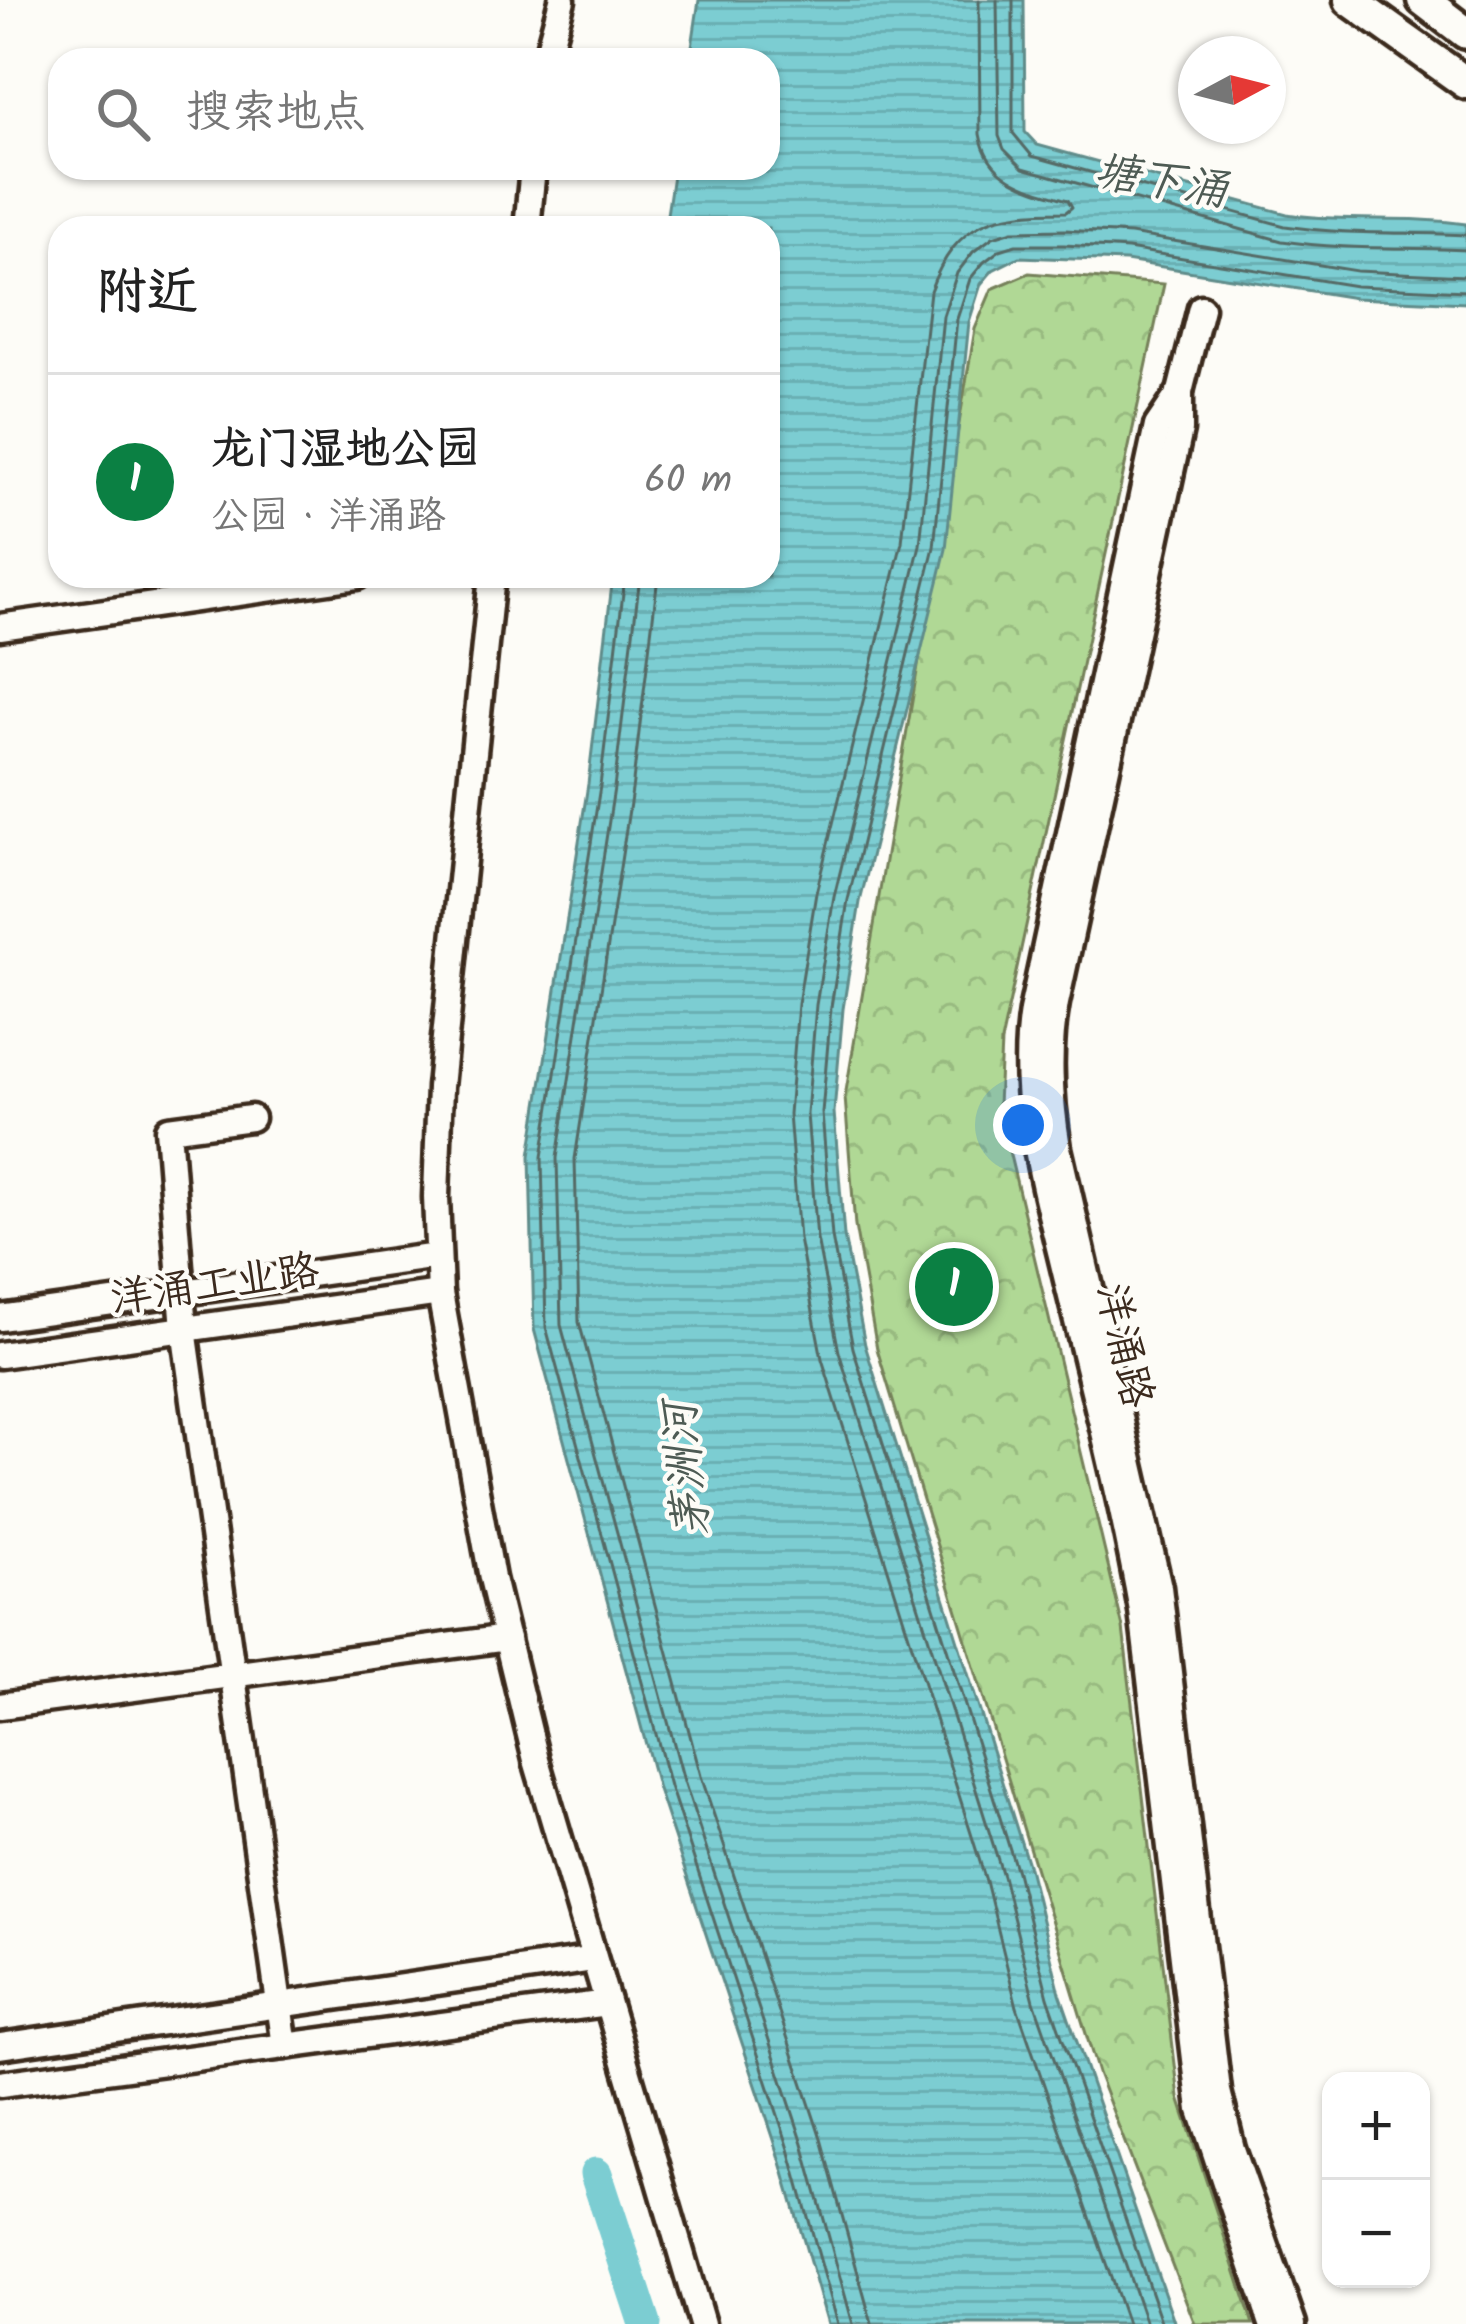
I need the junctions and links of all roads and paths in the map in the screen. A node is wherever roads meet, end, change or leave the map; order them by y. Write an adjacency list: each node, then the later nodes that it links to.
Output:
1 (562, 0): 5 (street)
2 (1350, 0): 6 (main road)
3 (1424, 0): 4 (main road)
4 (1466, 33)
5 (549, 48)
6 (1466, 83)
7 (532, 180): 8 (street)
8 (528, 216)
9 (1201, 308): 10 (street, 洋涌路)
10 (1180, 392): 31 (street, 洋涌路); 32 (street, 洋涌路)
11 (271, 588): 13 (street)
12 (491, 588): 15 (street)
13 (0, 626)
14 (251, 1118): 16 (street)
15 (437, 1256): 16 (street, 洋涌工业路); 17 (street)
16 (179, 1293): 18 (street, 洋涌工业路); 19 (street)
17 (440, 1293): 19 (street, 洋涌工业路); 21 (street)
18 (0, 1318)
19 (184, 1329): 20 (street, 洋涌工业路); 22 (street)
20 (0, 1355)
21 (507, 1638): 22 (street); 24 (street)
22 (231, 1675): 23 (street); 26 (street)
23 (0, 1706)
24 (594, 1959): 25 (street); 26 (street)
25 (607, 2003): 28 (street); 30 (street)
26 (279, 2005): 27 (street); 28 (street)
27 (0, 2046)
28 (285, 2046): 29 (street)
29 (0, 2084)
30 (702, 2324)
31 (1272, 2324)
32 (1293, 2324)

